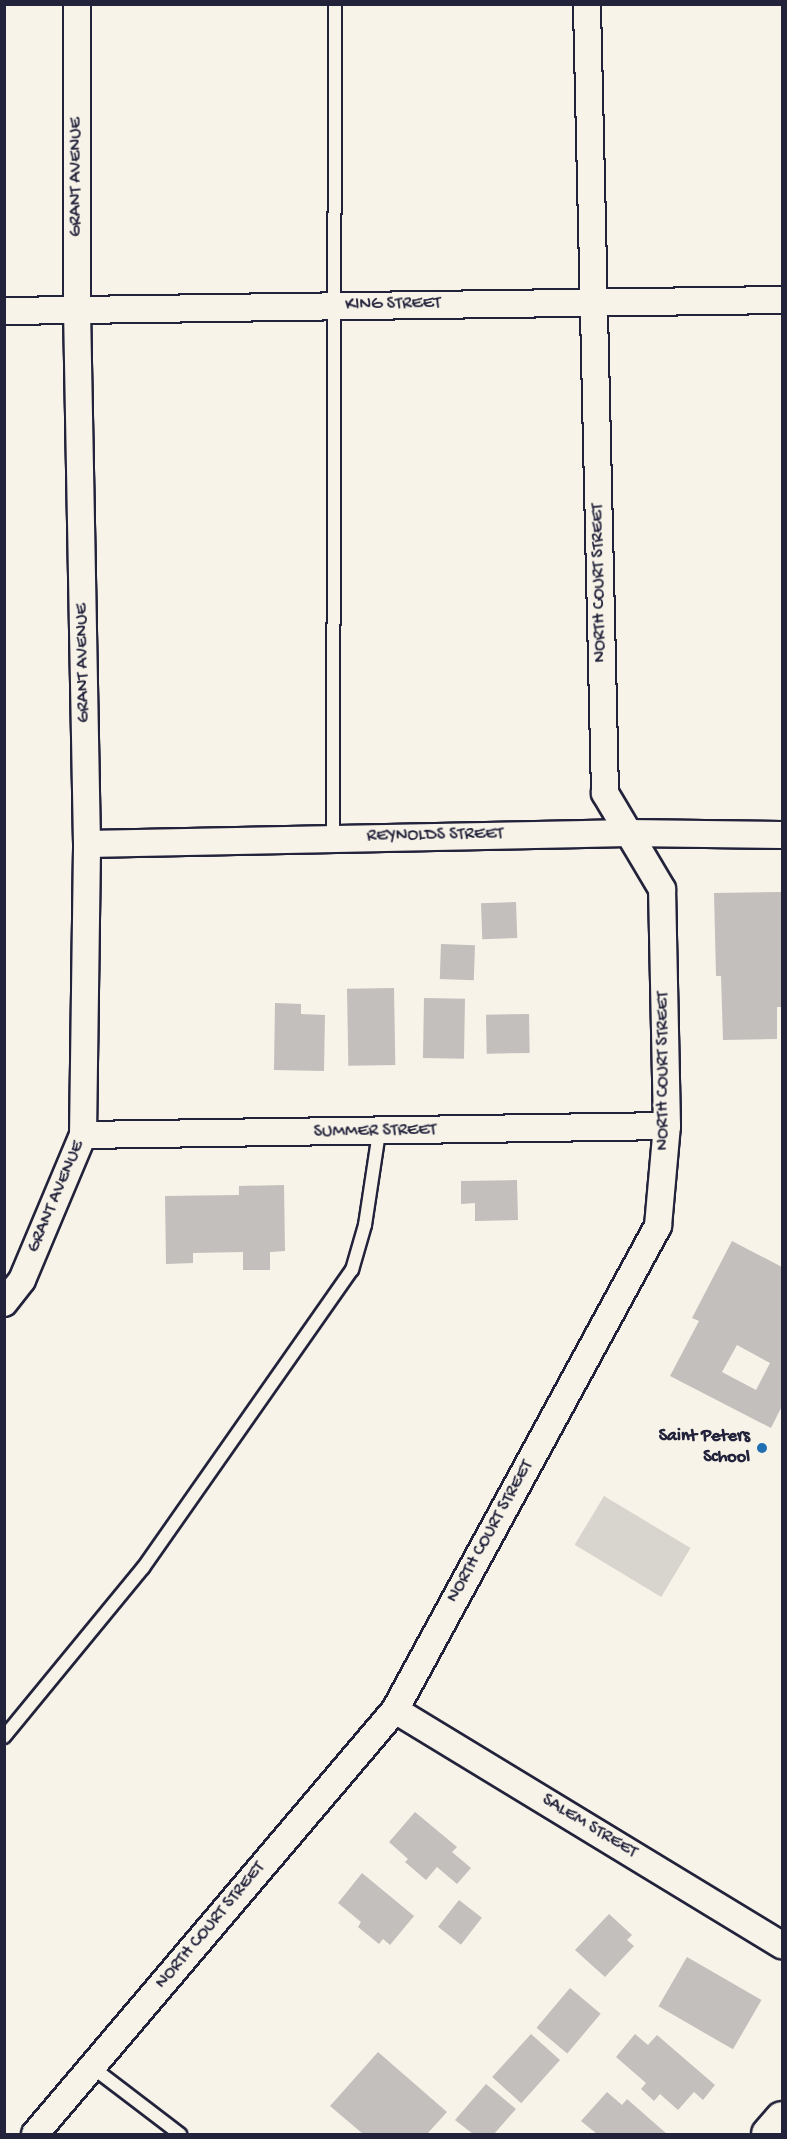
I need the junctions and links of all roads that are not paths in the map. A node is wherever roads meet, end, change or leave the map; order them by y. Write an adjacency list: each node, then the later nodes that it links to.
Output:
1 (77, 4): 7 (street, GRANT AVENUE)
2 (335, 4): 6 (lane)
3 (587, 4): 5 (street, NORTH COURT STREET)
4 (783, 300): 5 (street, KING STREET)
5 (593, 303): 6 (street, KING STREET); 9 (street, NORTH COURT STREET)
6 (335, 306): 7 (street, KING STREET); 11 (lane)
7 (77, 310): 8 (street, KING STREET); 12 (street, GRANT AVENUE)
8 (4, 311)
9 (628, 833): 10 (street, REYNOLDS STREET); 11 (street, REYNOLDS STREET); 13 (street, NORTH COURT STREET)
10 (783, 835)
11 (333, 837): 12 (street, REYNOLDS STREET)
12 (87, 844): 15 (street, GRANT AVENUE)
13 (667, 1126): 14 (street, SUMMER STREET); 17 (street, NORTH COURT STREET)
14 (379, 1132): 15 (street, SUMMER STREET); 18 (lane)
15 (83, 1135): 16 (street, GRANT AVENUE)
16 (4, 1303)
17 (394, 1710): 19 (street, SALEM STREET); 20 (street, NORTH COURT STREET)
18 (4, 1737)
19 (783, 1945)
20 (92, 2067): 22 (street, NORTH COURT STREET); 23 (lane)
21 (783, 2118): 24 (street)
22 (35, 2134)
23 (180, 2134)
24 (768, 2134)

